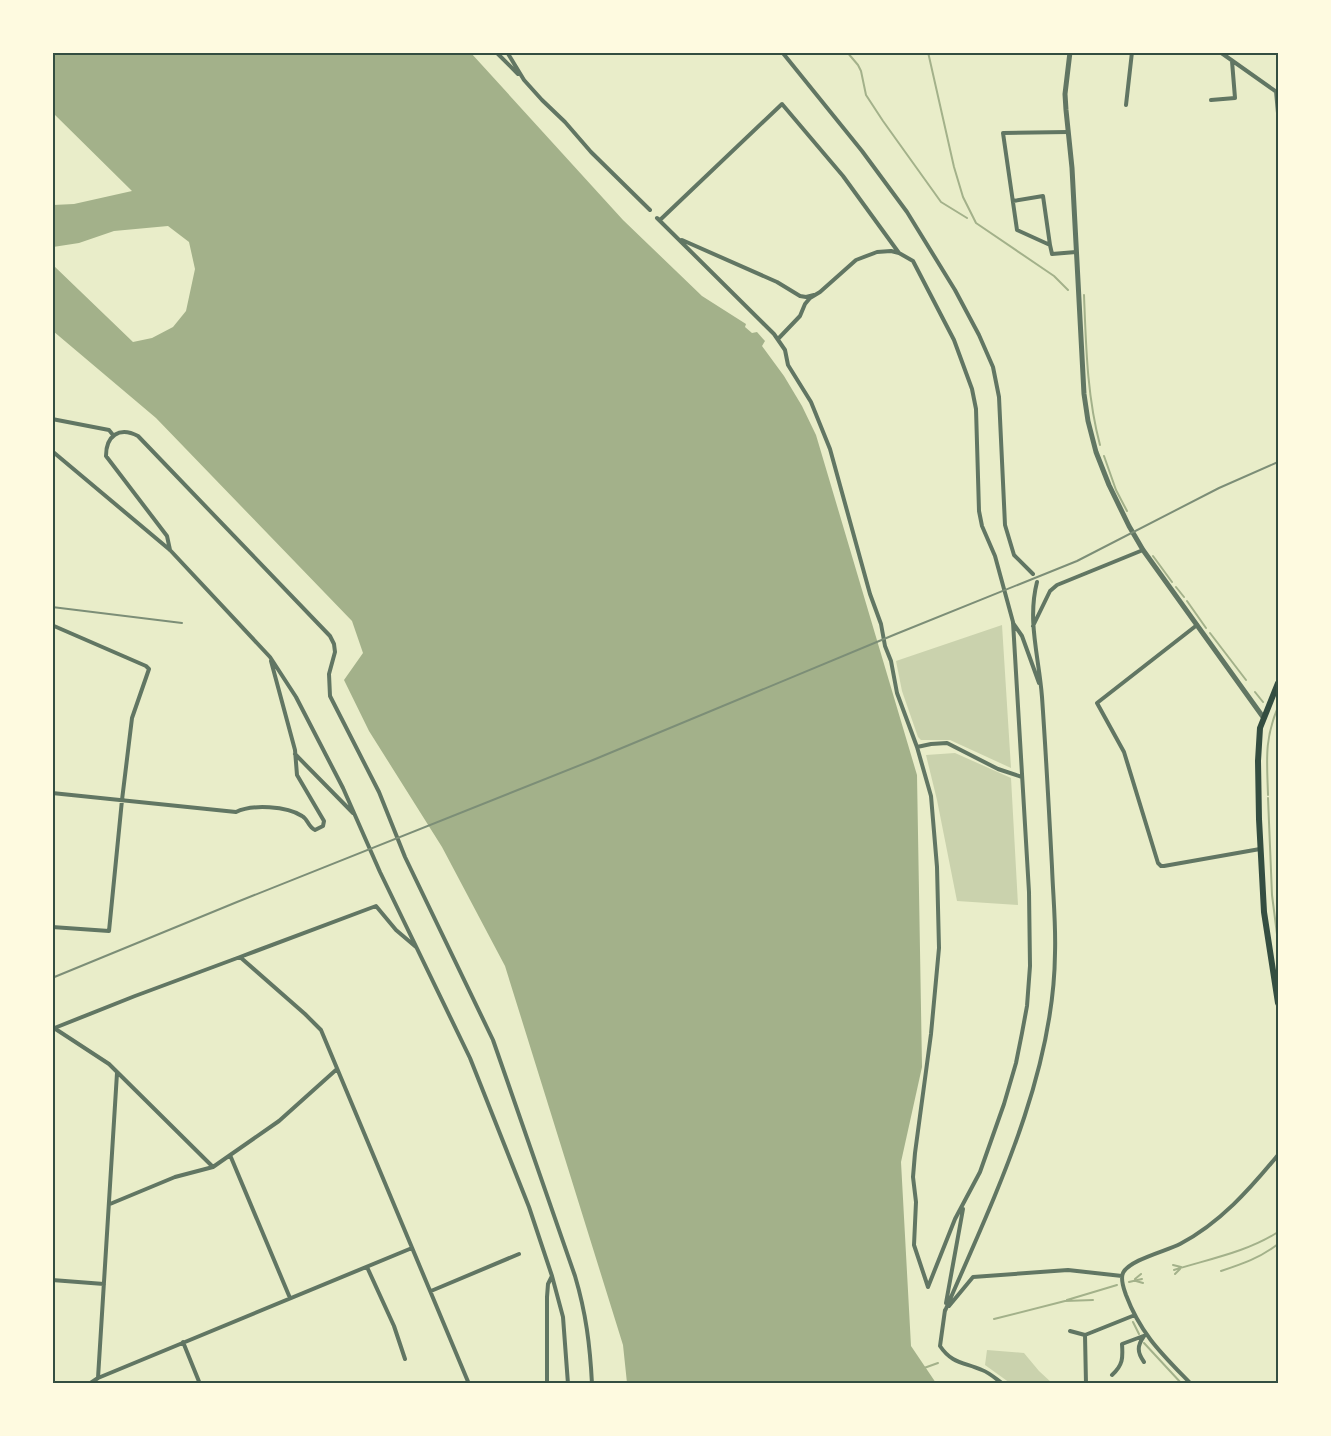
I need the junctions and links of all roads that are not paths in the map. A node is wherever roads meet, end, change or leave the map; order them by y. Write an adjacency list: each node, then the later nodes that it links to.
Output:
1 (496, 52): 9 (street)
2 (507, 52): 9 (street)
3 (782, 52): 28 (street)
4 (1070, 52): 14 (street)
5 (1132, 52): 12 (street)
6 (1220, 52): 8 (street)
7 (1231, 52): 8 (street)
8 (1231, 60): 10 (street); 11 (street)
9 (524, 80): 16 (street)
10 (1277, 92): 13 (street)
11 (1211, 100)
12 (1126, 105)
13 (1278, 113)
14 (1068, 132): 15 (street); 19 (street)
15 (1013, 202): 18 (street); 18 (street)
16 (650, 210)
17 (680, 239): 20 (street); 21 (street); 22 (street)
18 (1050, 245): 19 (street)
19 (1076, 252): 27 (street)
20 (899, 253): 21 (street); 30 (street)
21 (817, 294): 22 (street)
22 (778, 339): 38 (street)
23 (52, 419): 24 (street)
24 (113, 435): 26 (street); 81 (street)
25 (52, 451): 26 (street)
26 (170, 550): 34 (street)
27 (1144, 550): 31 (street); 33 (street)
28 (1033, 574)
29 (1036, 582): 33 (street)
30 (1013, 622): 36 (street); 40 (street)
31 (1197, 625): 37 (street); 44 (street)
32 (54, 626): 42 (street)
33 (1033, 626): 36 (street)
34 (270, 656): 39 (street); 43 (street)
35 (1278, 683): 37 (main road)
36 (1041, 690): 66 (street)
37 (1263, 717): 44 (main road)
38 (917, 747): 40 (street); 56 (street)
39 (295, 754): 42 (street); 43 (street)
40 (1022, 777): 56 (street)
41 (52, 792): 42 (street)
42 (122, 800): 45 (street)
43 (355, 816): 46 (street)
44 (1260, 849): 48 (main road)
45 (52, 927)
46 (418, 949): 47 (street); 60 (street)
47 (240, 957): 49 (street); 50 (street)
48 (1278, 1003)
49 (53, 1028): 51 (street)
50 (338, 1069): 52 (street); 57 (street)
51 (117, 1073): 54 (street); 55 (street)
52 (230, 1155): 54 (street); 65 (street)
53 (1278, 1155): 61 (street)
54 (213, 1166): 55 (street)
55 (110, 1204): 63 (street)
56 (964, 1204): 66 (street)
57 (412, 1248): 59 (street); 64 (street)
58 (519, 1254): 64 (street)
59 (367, 1267): 65 (street); 72 (street)
60 (552, 1276): 79 (street); 80 (street)
61 (1122, 1276): 66 (street); 67 (street)
62 (52, 1280): 63 (street)
63 (104, 1284): 75 (street)
64 (431, 1291): 78 (street)
65 (290, 1298): 71 (street)
66 (945, 1311): 82 (street)
67 (1135, 1315): 69 (street); 70 (street)
68 (1070, 1331): 69 (street)
69 (1085, 1335): 83 (street)
70 (1146, 1335): 73 (street); 74 (street); 84 (street)
71 (183, 1342): 75 (street); 77 (street)
72 (405, 1359)
73 (1144, 1362)
74 (1112, 1375)
75 (98, 1378): 76 (street)
76 (90, 1384)
77 (200, 1384)
78 (469, 1384)
79 (547, 1384)
80 (568, 1384)
81 (592, 1384)
82 (1003, 1384)
83 (1086, 1384)
84 (1191, 1384)

